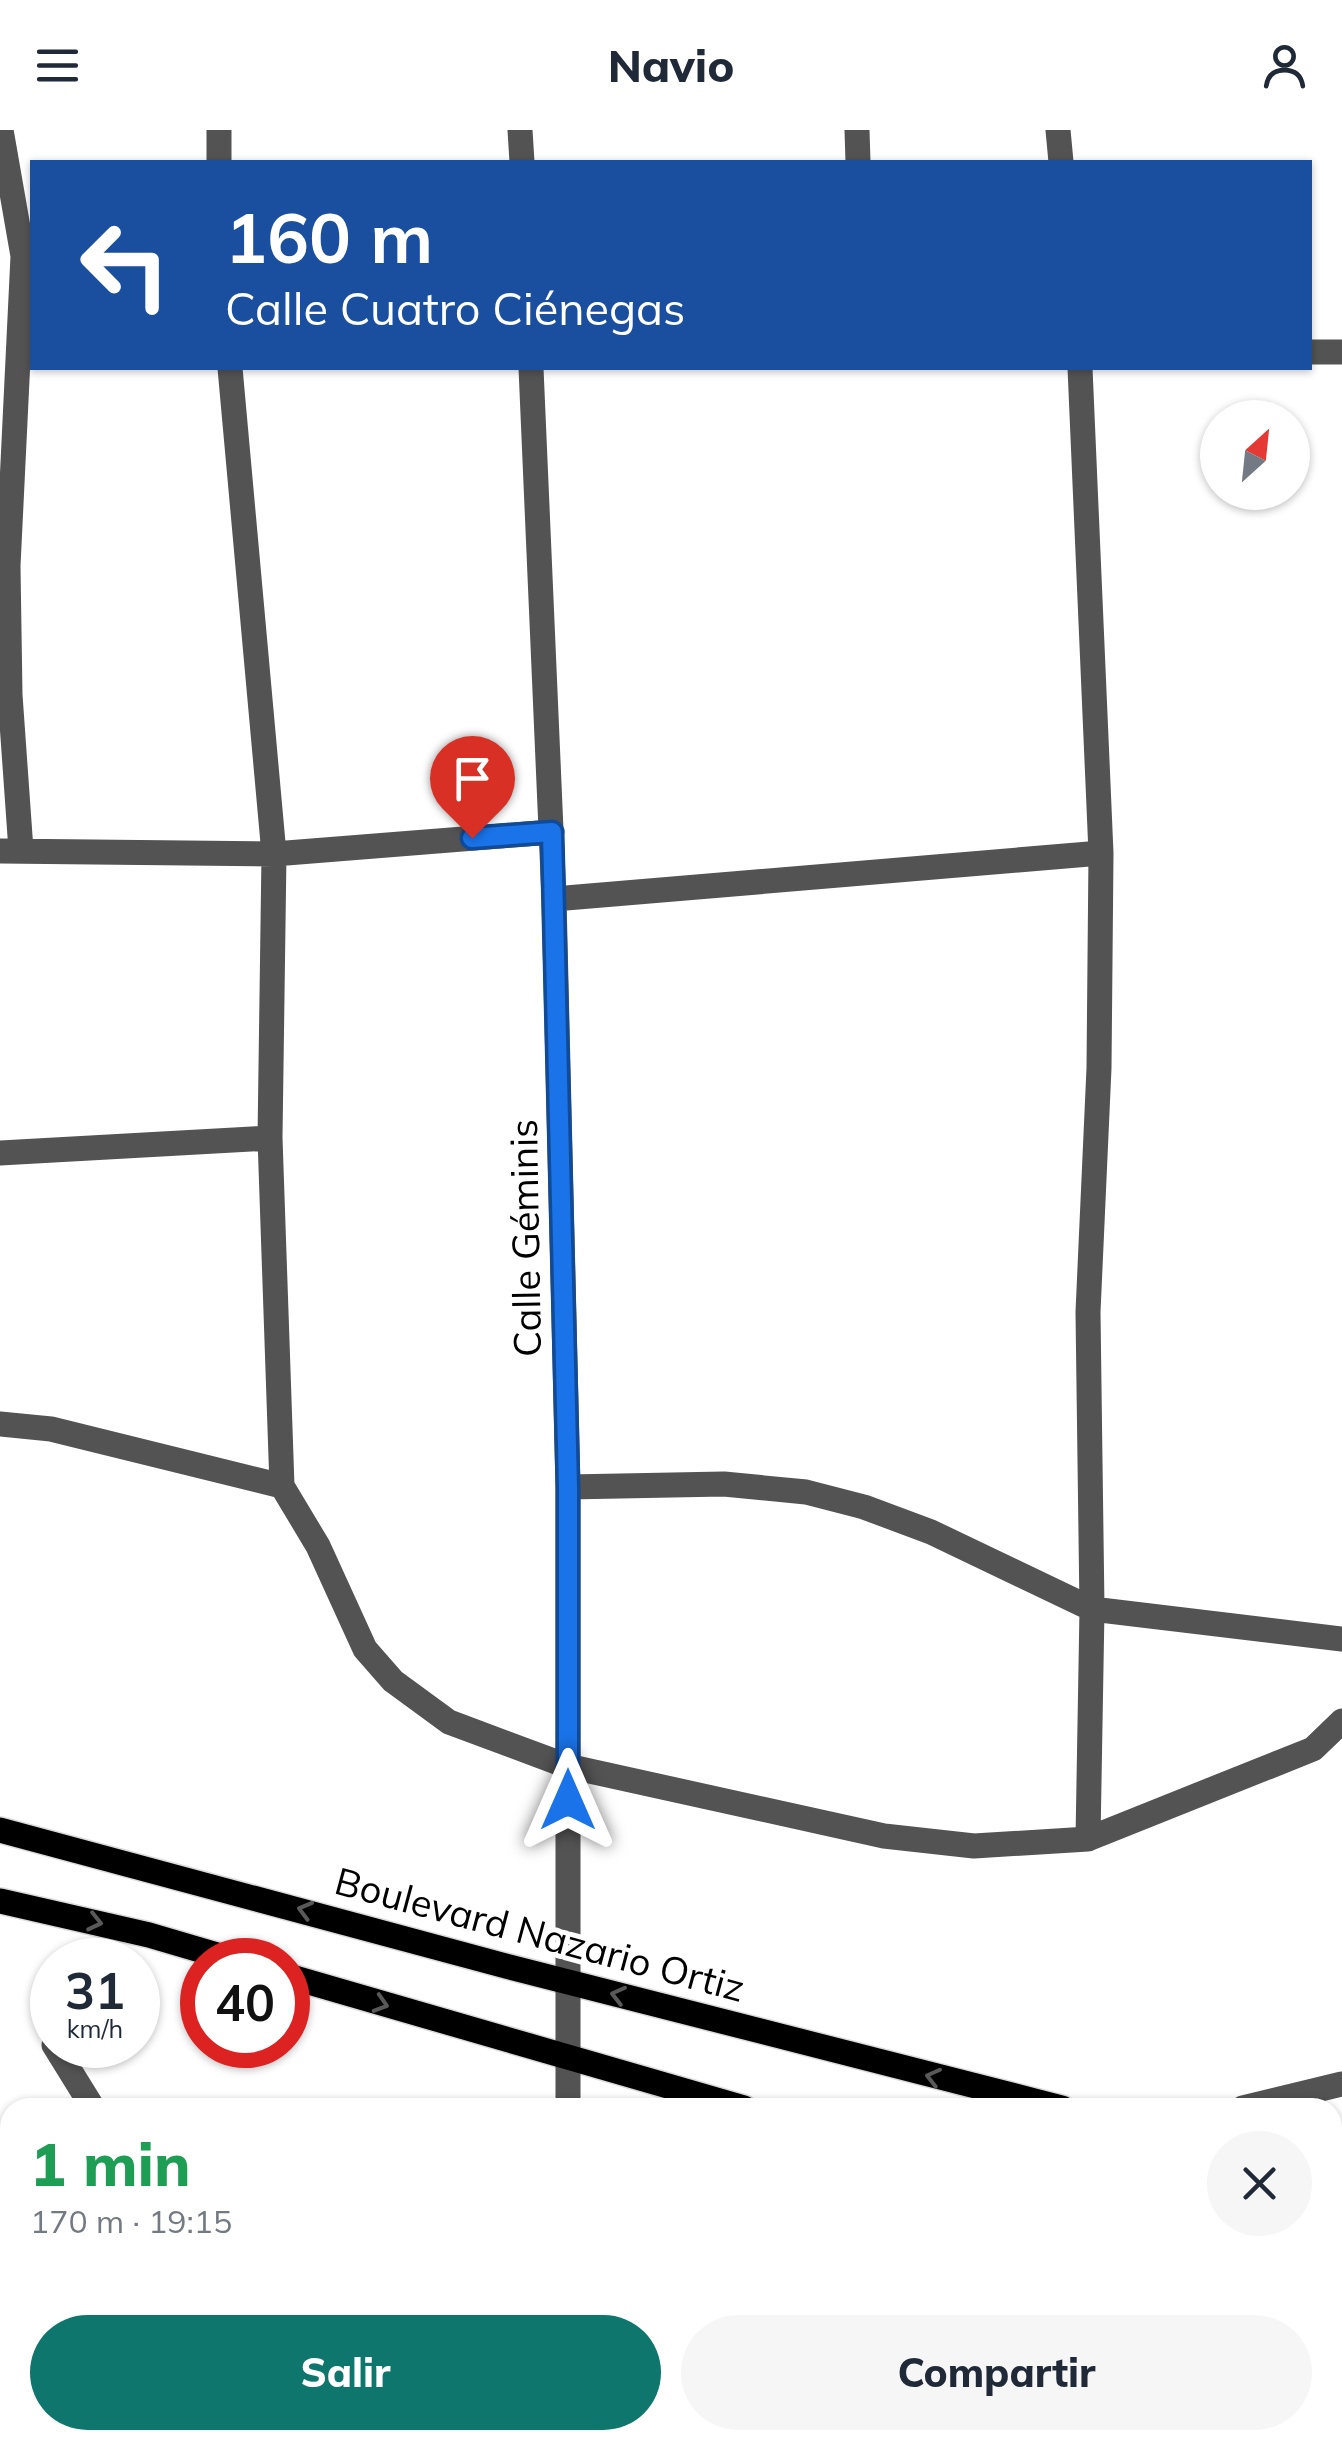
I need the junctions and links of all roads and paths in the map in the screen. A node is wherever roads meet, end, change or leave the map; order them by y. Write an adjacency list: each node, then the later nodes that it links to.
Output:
1 (1, 130): 10 (street)
2 (219, 130): 6 (street)
3 (520, 130): 7 (street)
4 (857, 130): 8 (street)
5 (1058, 130): 9 (street)
6 (219, 160)
7 (522, 160)
8 (858, 160)
9 (1061, 160)
10 (18, 257): 17 (street)
11 (1312, 352): 12 (street)
12 (1342, 352)
13 (230, 370): 19 (street)
14 (532, 370): 16 (street, Calle Géminis)
15 (1080, 370): 18 (street)
16 (552, 832): 19 (street); 20 (street, Calle Géminis)
17 (11, 851): 19 (street)
18 (1101, 853): 20 (street); 26 (street)
19 (274, 854): 21 (street)
20 (554, 900): 25 (street, Calle Géminis)
21 (270, 1138): 22 (street); 24 (street)
22 (0, 1153)
23 (0, 1424): 24 (street)
24 (282, 1486): 31 (street)
25 (568, 1487): 26 (street); 31 (street, Calle Géminis)
26 (1092, 1609): 27 (street); 33 (street)
27 (1342, 1639)
28 (1342, 1721): 29 (street)
29 (1313, 1750): 30 (street); 33 (street)
30 (1342, 1750)
31 (568, 1766): 33 (street); 37 (street, Calle Géminis)
32 (0, 1830): 37 (main road, Boulevard Nazario Ortiz, one-way to 32)
33 (1088, 1839)
34 (0, 1901): 35 (main road, one-way to 35)
35 (180, 1943)
36 (310, 1983): 38 (main road, one-way to 38)
37 (571, 1983): 38 (street, Calle Géminis); 44 (main road, Boulevard Nazario Ortiz, one-way to 37)
38 (569, 2060): 42 (street, Calle Géminis); 43 (main road)
39 (68, 2068): 41 (street)
40 (1342, 2084): 45 (street)
41 (87, 2098)
42 (568, 2098)
43 (708, 2098)
44 (1023, 2098)
45 (1284, 2098)

